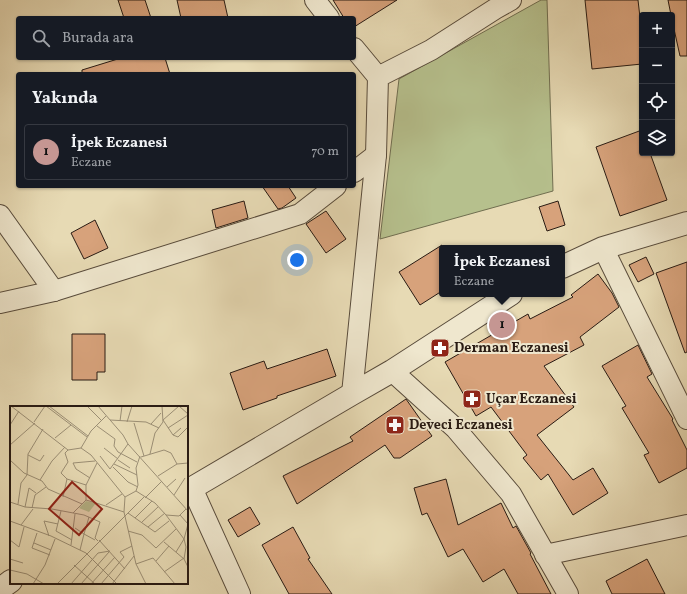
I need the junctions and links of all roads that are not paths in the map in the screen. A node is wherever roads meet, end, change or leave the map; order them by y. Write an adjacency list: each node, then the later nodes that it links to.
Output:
1 (314, 0): 3 (street)
2 (511, 0): 5 (street)
3 (328, 16)
4 (356, 50): 5 (street)
5 (378, 77): 6 (street)
6 (376, 155): 7 (street); 17 (street)
7 (356, 170)
8 (333, 188): 13 (street)
9 (0, 215): 13 (street)
10 (687, 223): 11 (street)
11 (603, 248): 12 (street); 18 (street)
12 (565, 266)
13 (54, 292): 15 (street)
14 (506, 297): 16 (street)
15 (0, 303)
16 (392, 371): 17 (street); 21 (street)
17 (352, 394): 19 (street)
18 (687, 418)
19 (189, 489): 24 (street)
20 (687, 525): 21 (street)
21 (545, 555): 25 (street)
22 (10, 582): 23 (street)
23 (0, 589)
24 (240, 594)
25 (568, 594)

